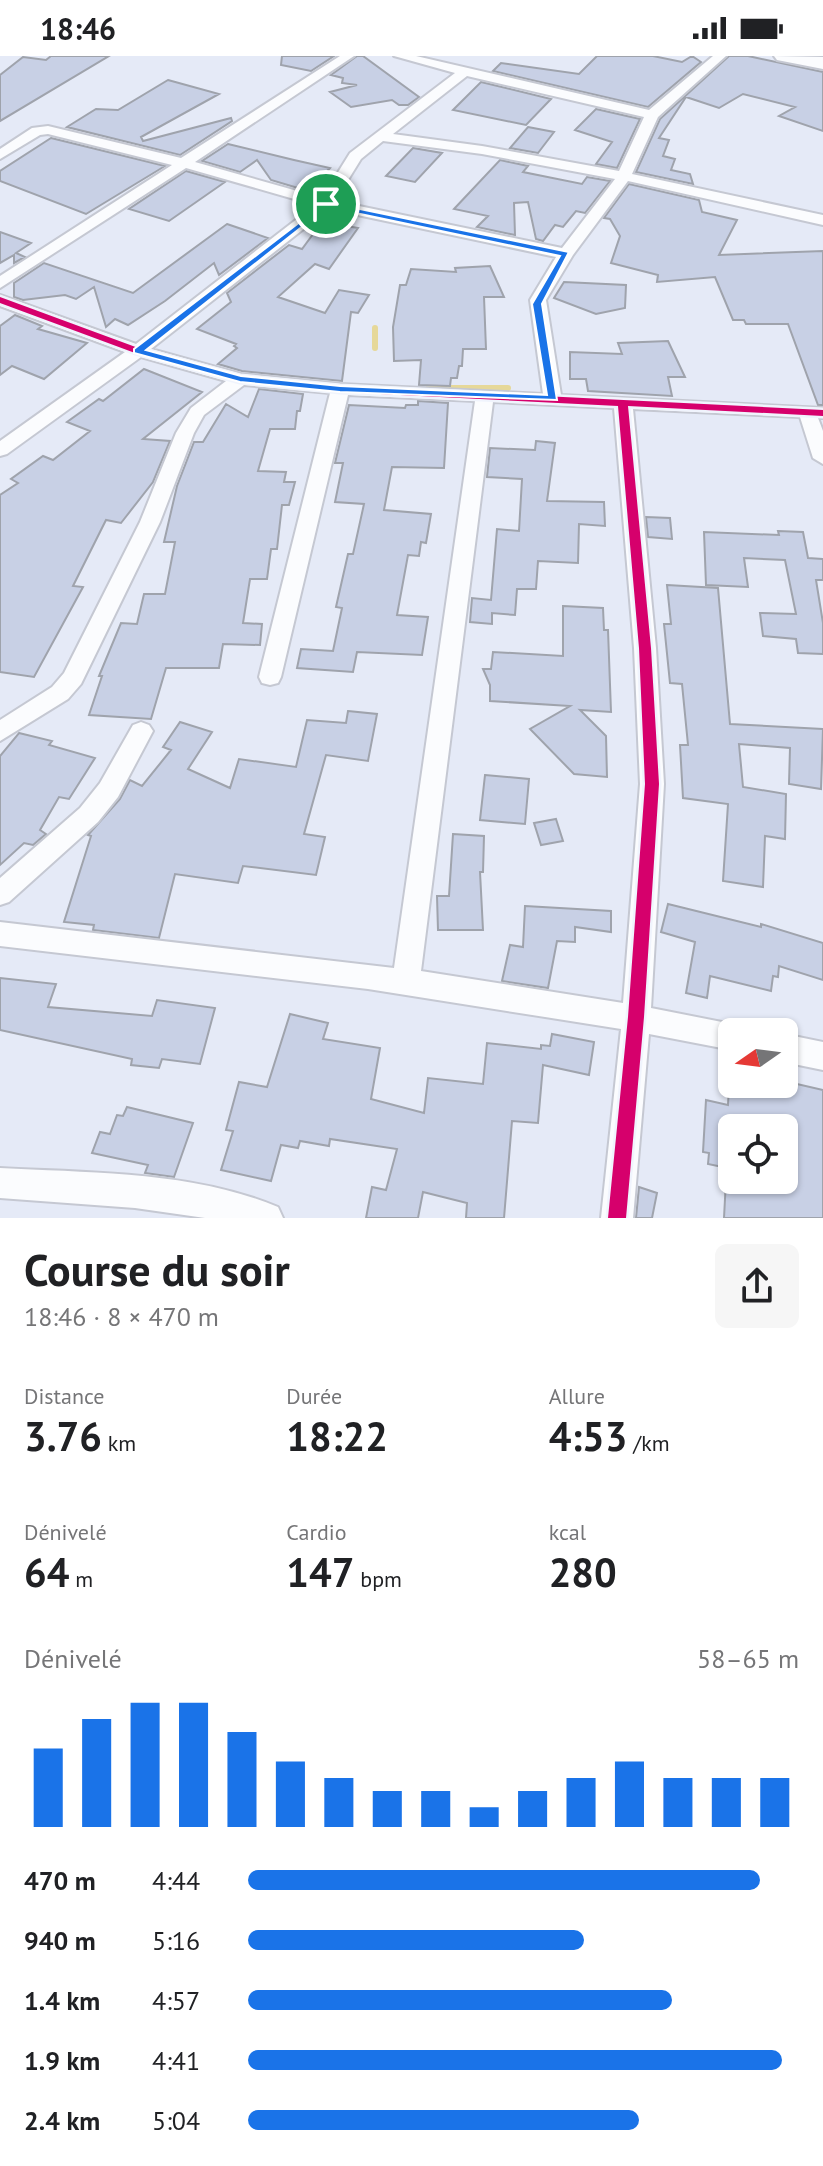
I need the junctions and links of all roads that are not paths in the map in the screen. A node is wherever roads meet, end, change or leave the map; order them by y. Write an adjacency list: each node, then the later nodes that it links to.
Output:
1 (348, 56): 10 (street)
2 (400, 56): 6 (street)
3 (720, 56): 7 (street)
4 (784, 56): 5 (main road)
5 (823, 63)
6 (464, 72): 7 (street); 8 (street)
7 (652, 115): 11 (street)
8 (379, 136): 11 (street); 12 (street)
9 (1, 153): 10 (street)
10 (183, 163): 12 (street); 15 (street)
11 (624, 176): 13 (street); 14 (street)
12 (326, 204): 14 (street); 17 (street)
13 (823, 220)
14 (566, 254): 21 (street)
15 (0, 283)
16 (0, 300): 17 (street)
17 (138, 351): 18 (street); 24 (street)
18 (240, 379): 19 (street); 28 (street)
19 (340, 389): 20 (street); 26 (street)
20 (485, 396): 21 (street); 31 (street)
21 (553, 398): 22 (street)
22 (623, 402): 23 (street); 32 (street)
23 (815, 412): 25 (street)
24 (0, 450)
25 (823, 458)
26 (270, 677)
27 (141, 731): 29 (street)
28 (0, 732)
29 (0, 894)
30 (0, 934): 31 (street)
31 (406, 982): 32 (street)
32 (636, 1017): 33 (street); 38 (street)
33 (718, 1034)
34 (798, 1051): 35 (street)
35 (823, 1056)
36 (0, 1183): 37 (street)
37 (267, 1218)
38 (617, 1218)

